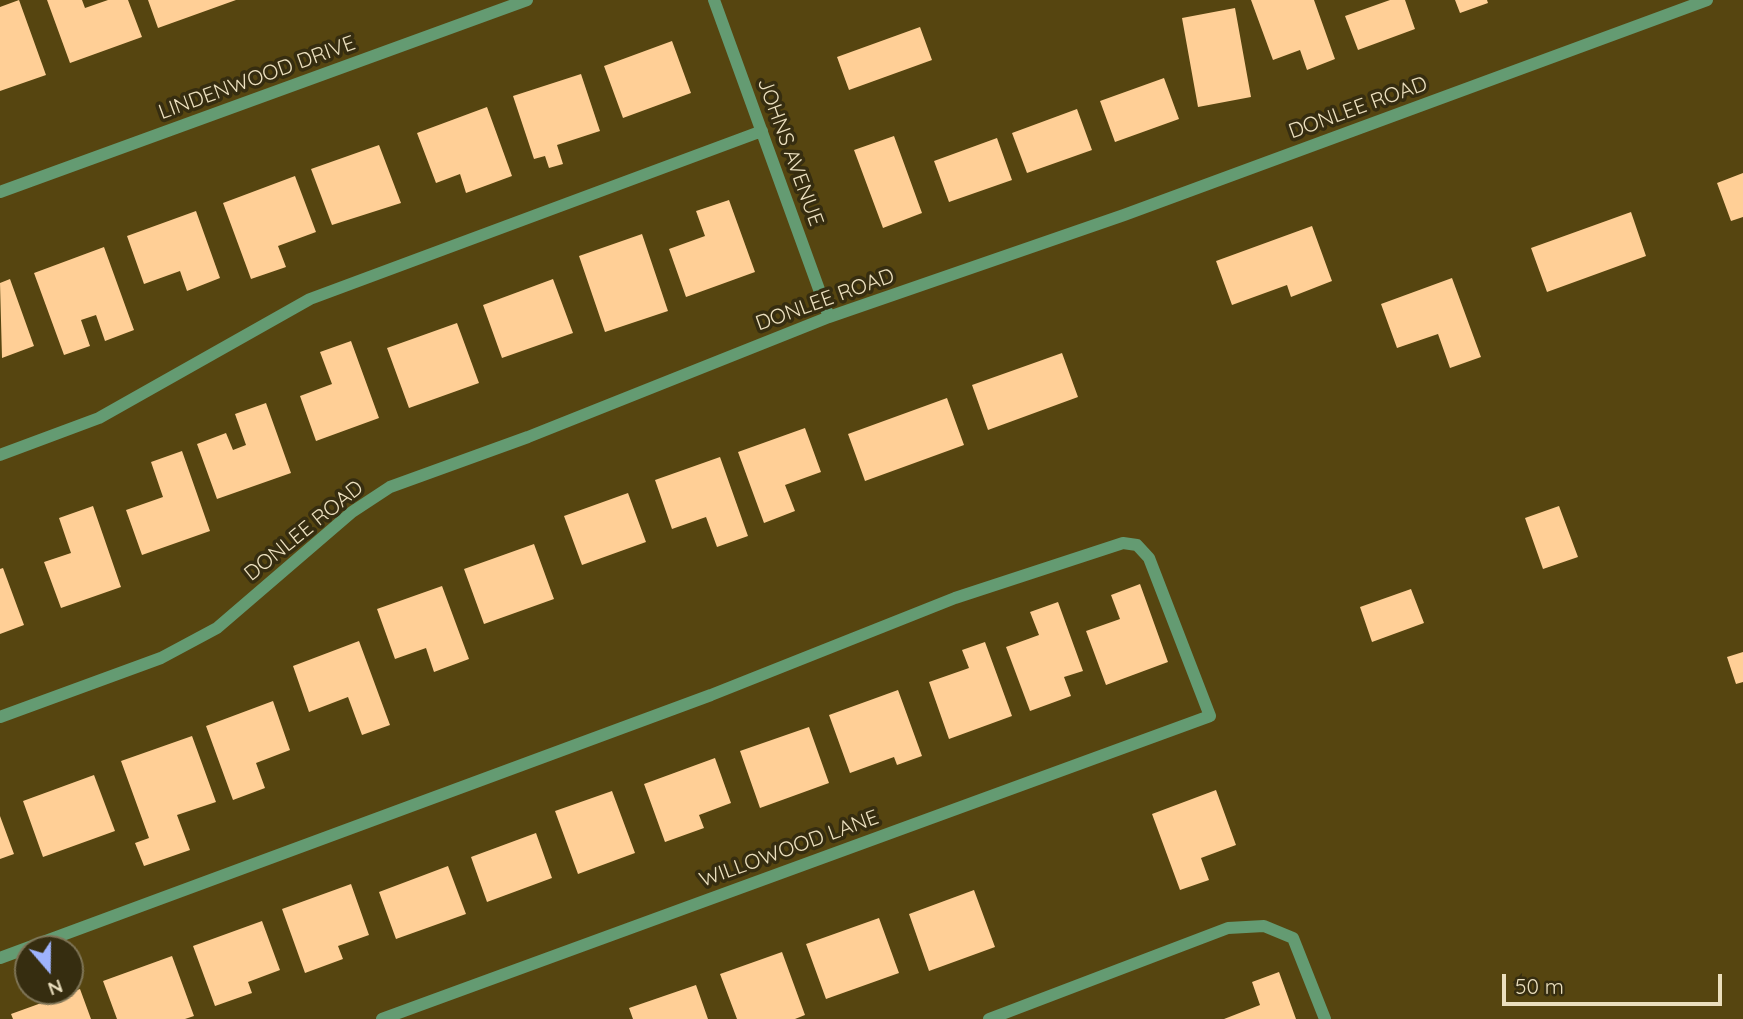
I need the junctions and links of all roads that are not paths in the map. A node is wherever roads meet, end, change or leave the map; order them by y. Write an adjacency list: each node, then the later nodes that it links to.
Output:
1 (527, 0): 5 (street, LINDENWOOD DRIVE)
2 (714, 0): 4 (street, JOHNS AVENUE)
3 (1706, 0): 6 (street, DONLEE ROAD)
4 (762, 131): 6 (street, JOHNS AVENUE); 7 (street)
5 (0, 192)
6 (829, 317): 8 (street, DONLEE ROAD)
7 (0, 455)
8 (0, 717)
9 (0, 958): 10 (street, WILLOWOOD LANE)
10 (382, 1019)
11 (989, 1019): 12 (street)
12 (1325, 1019)

